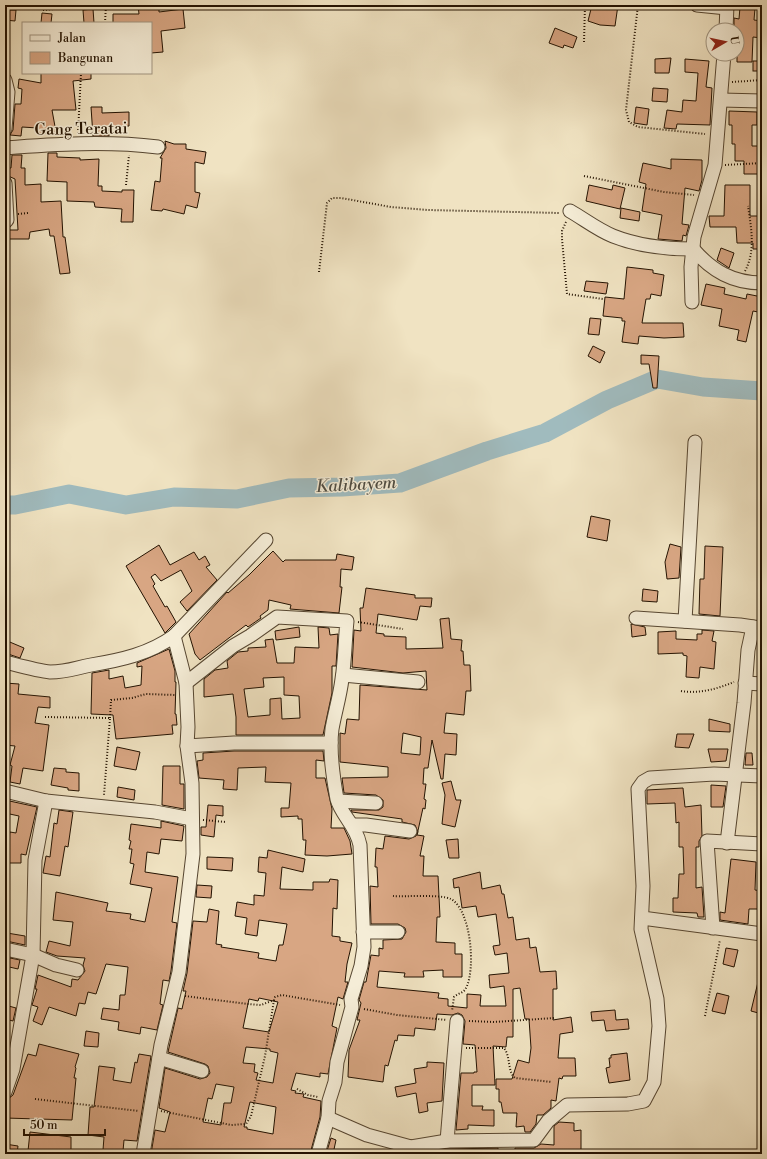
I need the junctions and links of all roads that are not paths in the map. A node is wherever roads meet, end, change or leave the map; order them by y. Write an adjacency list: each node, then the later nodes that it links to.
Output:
1 (697, 5): 2 (street)
2 (727, 7): 3 (street)
3 (726, 22)
4 (724, 62): 6 (street)
5 (5, 80): 8 (street)
6 (721, 100): 7 (street); 14 (street)
7 (762, 101)
8 (5, 129)
9 (158, 147): 10 (street, Gang Teratai)
10 (5, 148)
11 (5, 183): 13 (street)
12 (570, 211): 14 (street)
13 (5, 222)
14 (693, 249): 15 (street); 16 (street)
15 (762, 283)
16 (692, 302)
17 (695, 442): 20 (street)
18 (266, 540): 22 (street)
19 (636, 618): 20 (street)
20 (685, 621): 21 (street)
21 (758, 628): 26 (street)
22 (174, 636): 23 (street); 28 (street)
23 (5, 662)
24 (343, 675): 25 (street); 28 (street); 29 (street)
25 (418, 682)
26 (745, 683): 27 (street); 31 (street)
27 (762, 684)
28 (187, 689): 30 (street)
29 (332, 743): 30 (street); 35 (street)
30 (187, 746): 37 (street)
31 (737, 775): 32 (street); 40 (street); 42 (street)
32 (762, 776)
33 (5, 791): 34 (street)
34 (46, 801): 37 (street); 48 (street)
35 (338, 801): 36 (street); 38 (street)
36 (376, 803)
37 (192, 820): 51 (street)
38 (353, 825): 39 (street); 44 (street)
39 (410, 831)
40 (727, 843): 41 (street); 43 (street)
41 (762, 844)
42 (642, 918): 43 (street); 56 (street)
43 (718, 928): 46 (street)
44 (363, 932): 45 (street); 54 (street)
45 (398, 932)
46 (762, 934)
47 (5, 949): 48 (street)
48 (33, 955): 49 (street); 53 (street)
49 (77, 970)
50 (455, 1017): 55 (street)
51 (158, 1058): 52 (street); 57 (street)
52 (202, 1071)
53 (5, 1092)
54 (328, 1118): 55 (street); 58 (street)
55 (447, 1141): 56 (street)
56 (477, 1148)
57 (143, 1154)
58 (318, 1154)

